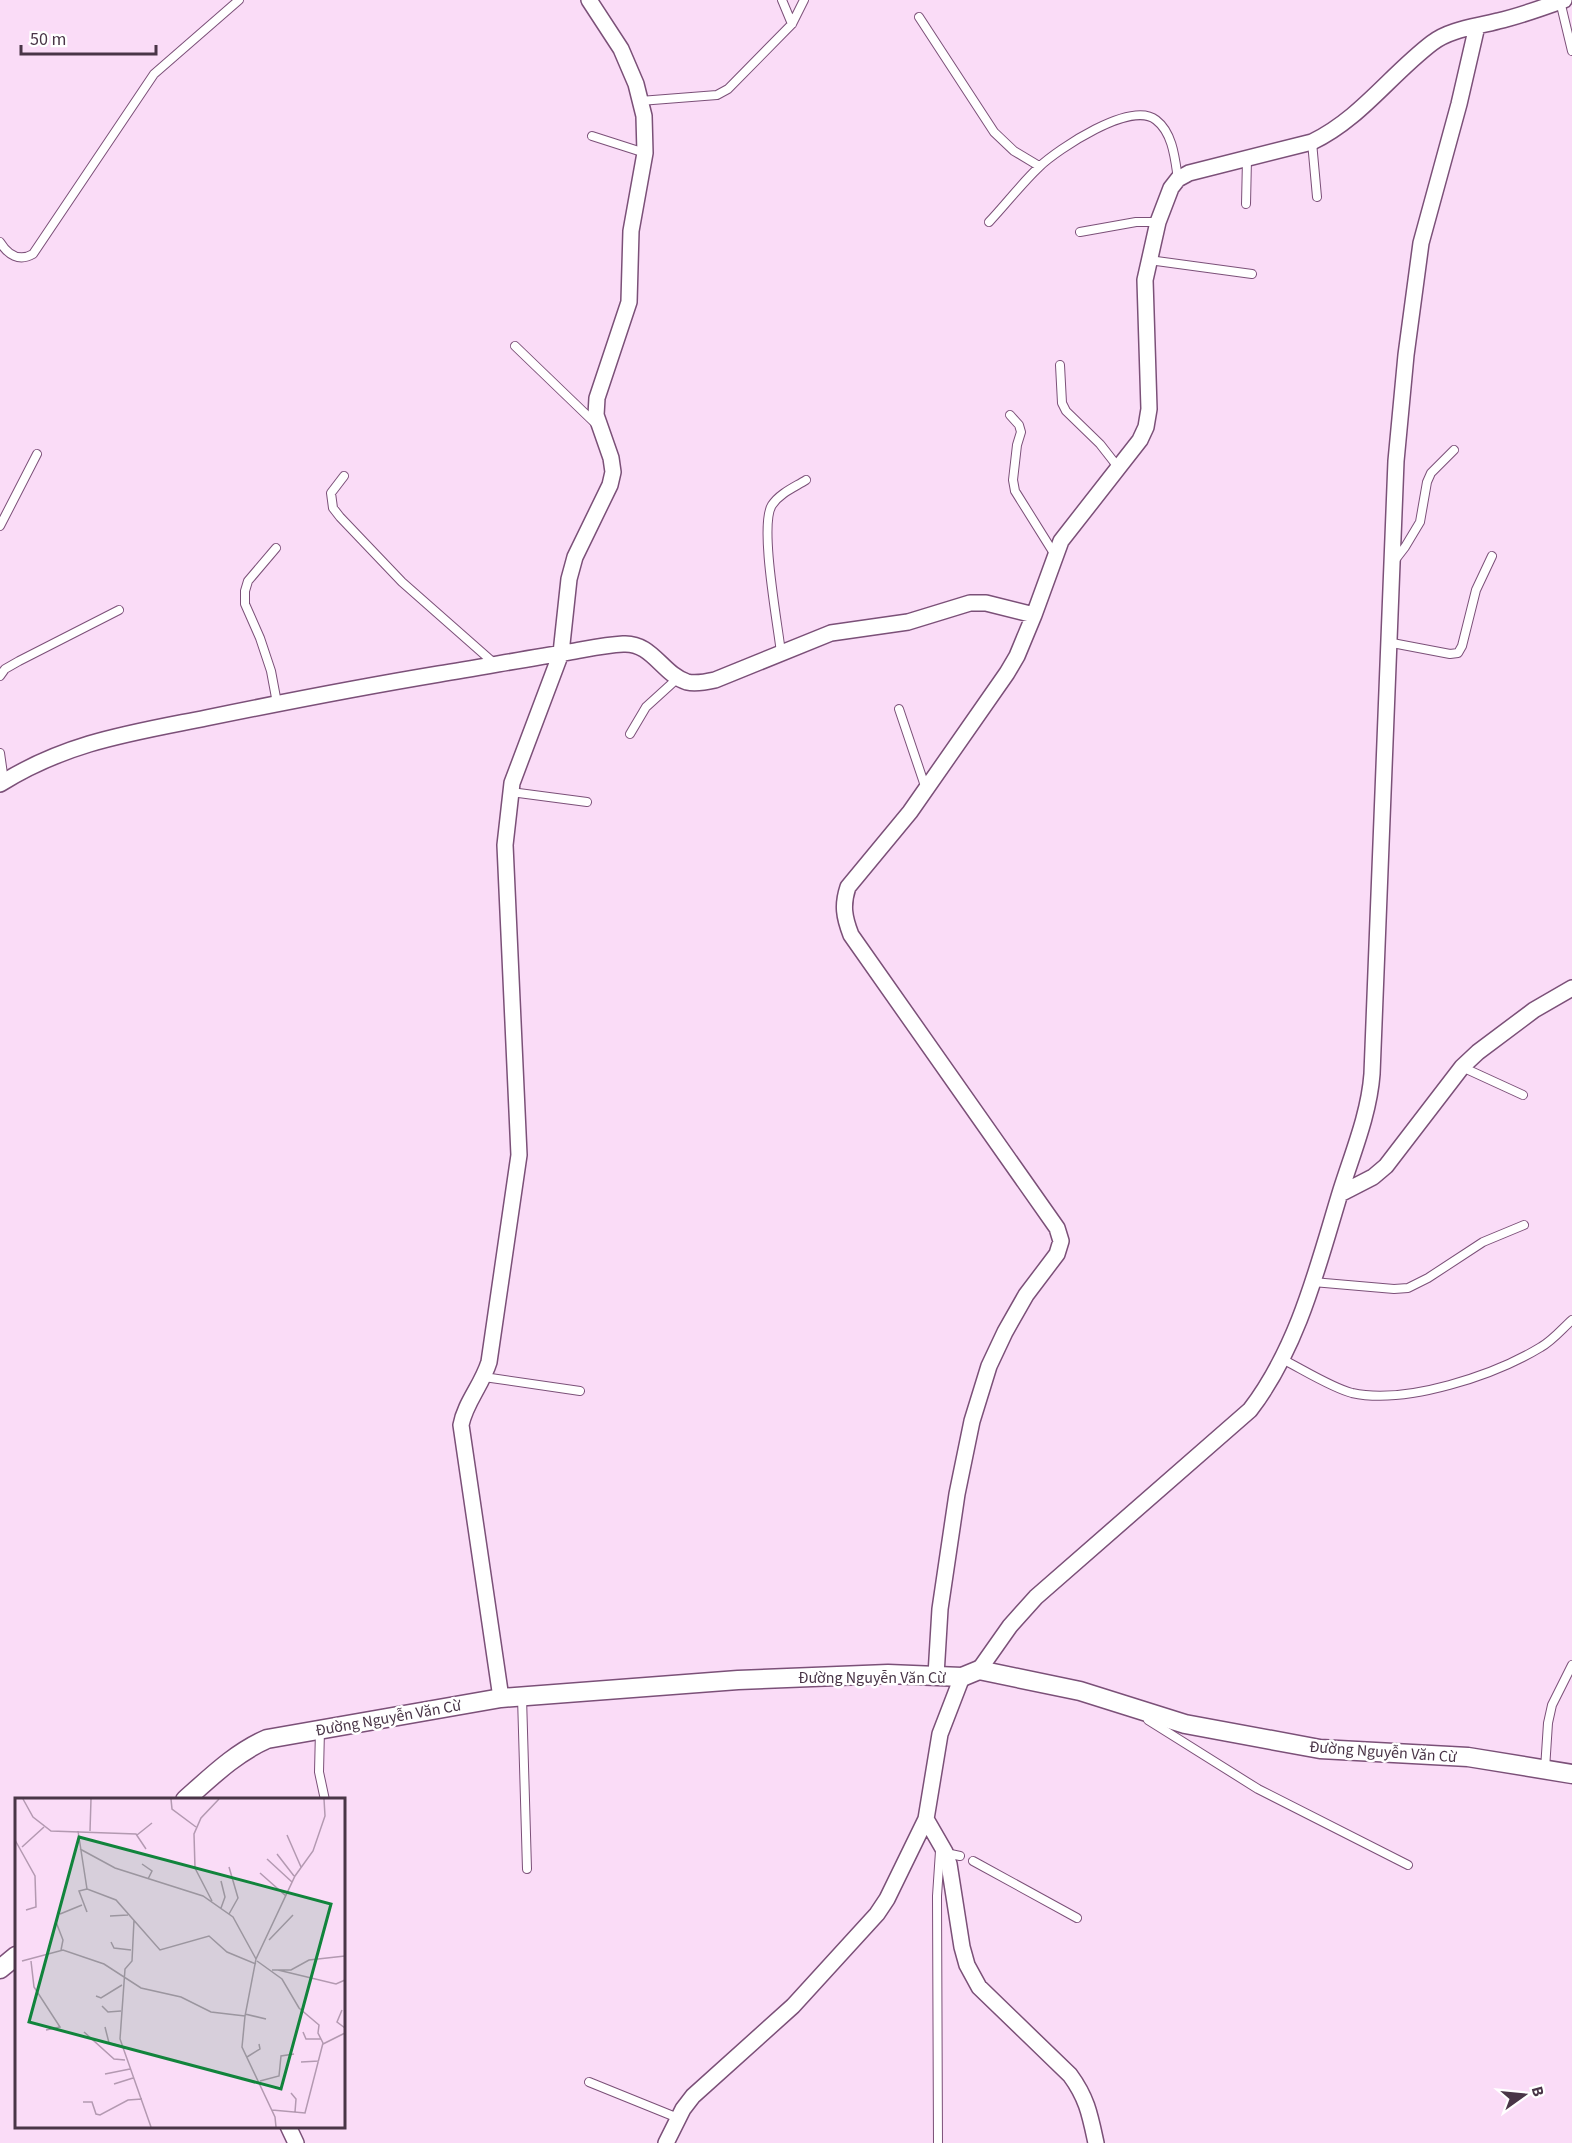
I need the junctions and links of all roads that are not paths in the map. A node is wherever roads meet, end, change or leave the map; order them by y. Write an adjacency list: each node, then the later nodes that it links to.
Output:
1 (239, 0): 22 (lane)
2 (589, 0): 10 (street)
3 (782, 0): 7 (lane)
4 (804, 0): 7 (lane)
5 (1562, 1): 8 (street); 9 (lane)
6 (919, 17): 15 (lane)
7 (792, 24): 10 (lane)
8 (1477, 26): 12 (street); 38 (street)
9 (1572, 51)
10 (640, 101): 13 (street)
11 (592, 136): 13 (lane)
12 (1312, 142): 14 (street); 17 (lane)
13 (645, 153): 28 (street)
14 (1247, 159): 16 (street); 18 (lane)
15 (1039, 166): 16 (lane); 19 (lane)
16 (1178, 178): 20 (street)
17 (1317, 196)
18 (1246, 204)
19 (989, 222)
20 (1158, 222): 21 (lane); 23 (street)
21 (1080, 232)
22 (0, 242)
23 (1149, 260): 24 (lane); 31 (street)
24 (1252, 274)
25 (515, 346): 28 (lane)
26 (1060, 365): 31 (lane)
27 (1010, 415): 36 (lane)
28 (600, 428): 42 (street)
29 (1454, 450): 38 (lane)
30 (37, 454): 34 (lane)
31 (1118, 467): 36 (street)
32 (344, 476): 44 (lane)
33 (806, 480): 43 (lane)
34 (0, 526)
35 (276, 548): 47 (lane)
36 (1055, 555): 40 (street)
37 (1492, 556): 41 (lane)
38 (1392, 564): 41 (street)
39 (119, 610): 45 (lane)
40 (1034, 615): 43 (street); 52 (street)
41 (1388, 642): 58 (street)
42 (561, 653): 44 (street); 46 (street); 53 (street)
43 (781, 653): 46 (street)
44 (495, 664): 47 (street)
45 (0, 676)
46 (679, 677): 49 (lane)
47 (277, 703): 51 (street)
48 (899, 709): 52 (lane)
49 (630, 734)
50 (0, 753): 51 (lane)
51 (2, 783)
52 (926, 789): 67 (street)
53 (511, 792): 54 (lane); 63 (street)
54 (587, 802)
55 (1572, 988): 56 (street)
56 (1462, 1067): 57 (lane); 58 (street)
57 (1523, 1095)
58 (1340, 1194): 60 (street)
59 (1524, 1225): 60 (lane)
60 (1313, 1282): 62 (street)
61 (1572, 1320): 62 (lane)
62 (1282, 1359): 66 (street)
63 (484, 1377): 64 (lane); 70 (street)
64 (580, 1391)
65 (1572, 1665): 73 (lane)
66 (979, 1670): 68 (street, Đường Nguyễn Văn Cừ); 71 (street, Đường Nguyễn Văn Cừ)
67 (936, 1675): 68 (street, Đường Nguyễn Văn Cừ); 69 (street, Đường Nguyễn Văn Cừ)
68 (962, 1677): 77 (street)
69 (522, 1697): 70 (street, Đường Nguyễn Văn Cừ); 81 (lane)
70 (501, 1698): 72 (street, Đường Nguyễn Văn Cừ)
71 (1124, 1704): 73 (street, Đường Nguyễn Văn Cừ); 80 (lane)
72 (321, 1729): 75 (street, Đường Nguyễn Văn Cừ); 76 (lane)
73 (1545, 1770): 74 (street, Đường Nguyễn Văn Cừ)
74 (1572, 1774)
75 (187, 1798)
76 (325, 1798)
77 (926, 1819): 78 (street); 86 (street)
78 (948, 1851): 90 (lane); 91 (street)
79 (973, 1860): 82 (lane)
80 (1408, 1865)
81 (526, 1869)
82 (1077, 1918)
83 (15, 1957): 84 (street)
84 (0, 1969)
85 (589, 2082): 86 (lane)
86 (678, 2118): 89 (street)
87 (288, 2128): 88 (street)
88 (296, 2143)
89 (666, 2143)
90 (938, 2143)
91 (1096, 2143)

